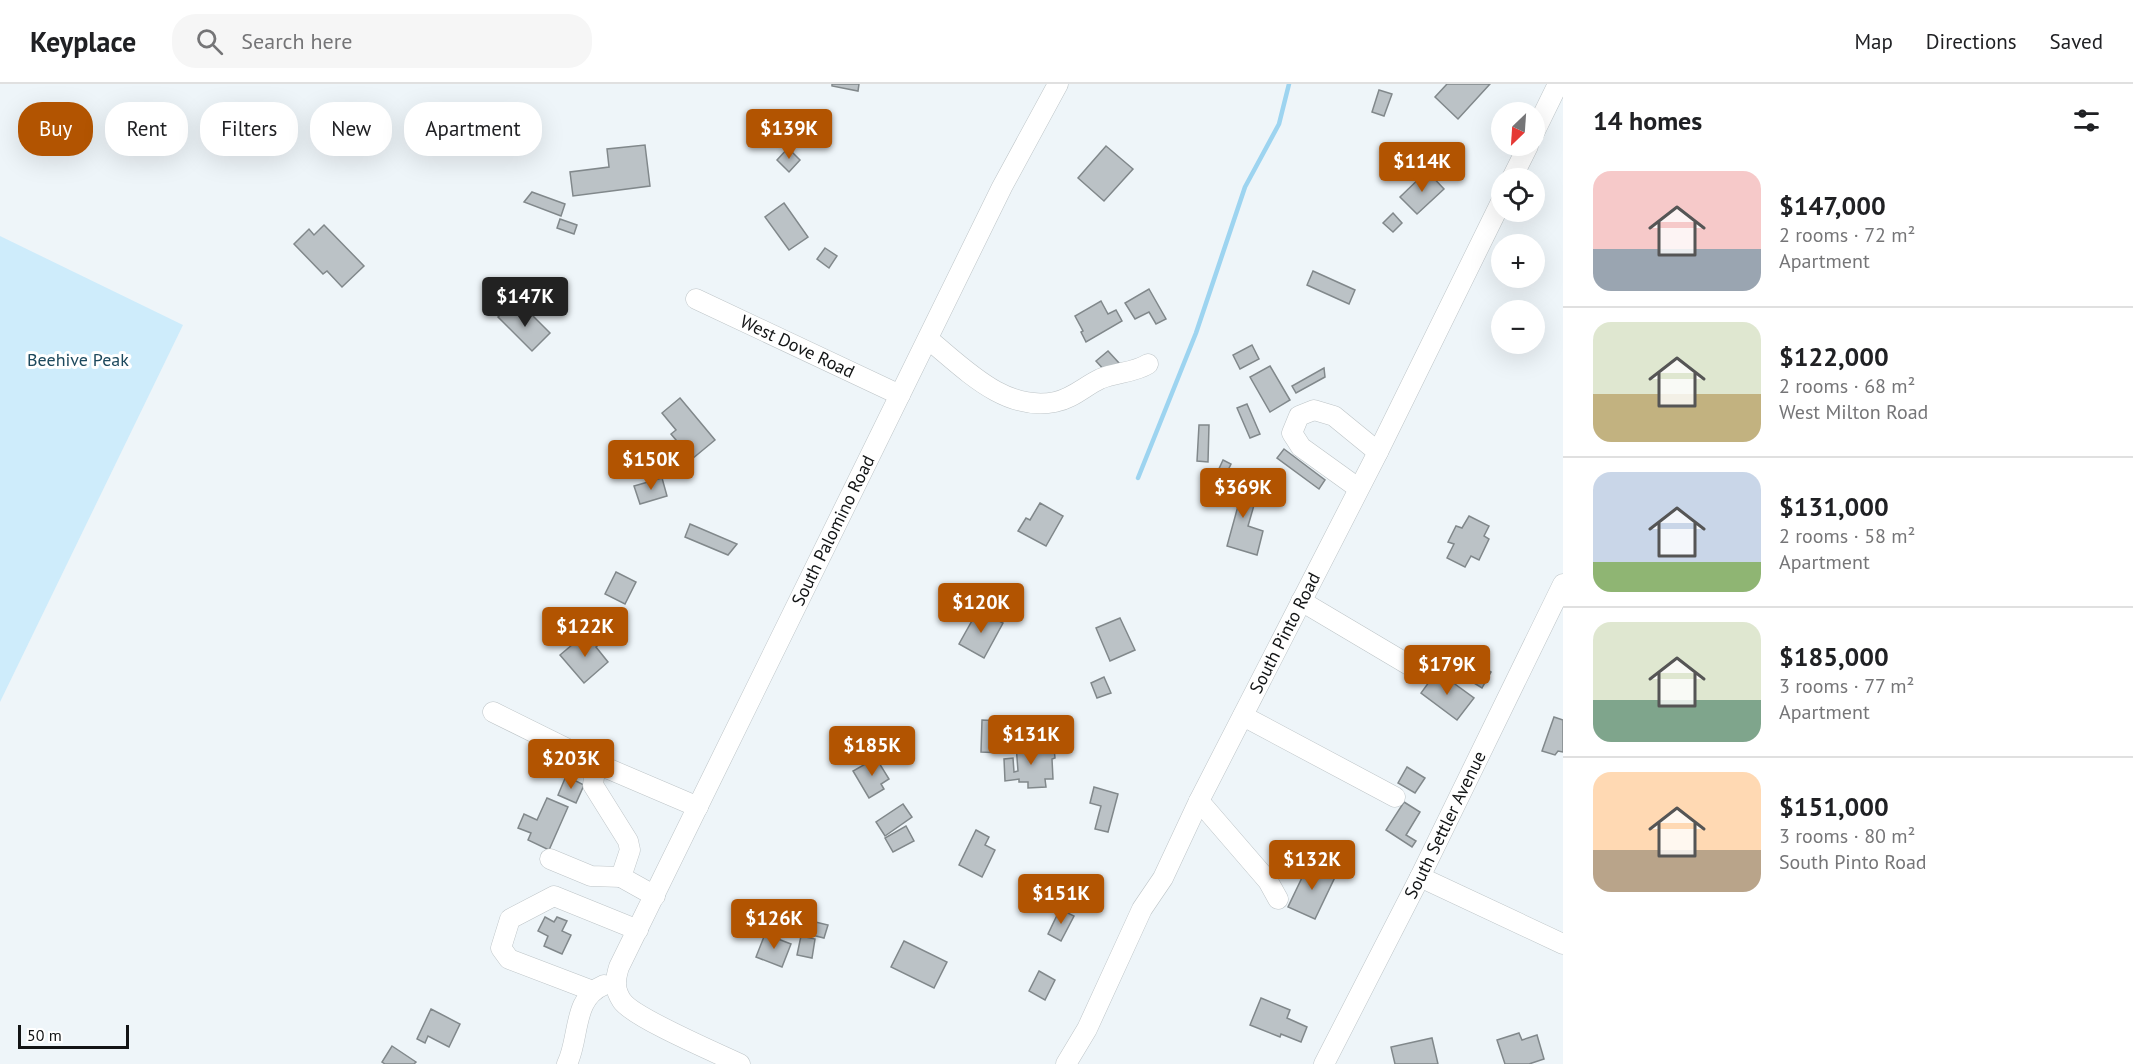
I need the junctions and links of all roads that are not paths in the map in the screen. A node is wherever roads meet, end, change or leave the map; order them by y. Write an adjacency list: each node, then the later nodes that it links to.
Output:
1 (1058, 84): 6 (street, South Palomino Road)
2 (1558, 84): 3 (street)
3 (1545, 111)
4 (1491, 222): 9 (street, South Pinto Road)
5 (696, 299): 8 (street, West Dove Road)
6 (928, 339): 7 (street); 8 (street, South Palomino Road)
7 (1148, 364)
8 (900, 395): 19 (street, South Palomino Road)
9 (1378, 452): 10 (street, South Pinto Road); 10 (street)
10 (1358, 488): 12 (street, South Pinto Road)
11 (1563, 584): 22 (street, South Settler Avenue)
12 (1302, 601): 13 (street); 15 (street, South Pinto Road)
13 (1419, 670)
14 (493, 712): 16 (street)
15 (1243, 716): 17 (street); 18 (street, South Pinto Road)
16 (602, 766): 19 (street); 21 (street)
17 (1395, 797)
18 (1199, 801): 24 (street); 31 (street, South Pinto Road)
19 (698, 807): 23 (street, South Palomino Road)
20 (550, 859): 21 (street)
21 (621, 877): 23 (street)
22 (1420, 877): 26 (street); 32 (street, South Settler Avenue)
23 (655, 896): 25 (street, South Palomino Road)
24 (1278, 899)
25 (638, 930): 27 (street, South Palomino Road); 28 (street)
26 (1563, 944)
27 (615, 981): 28 (street); 30 (street)
28 (593, 991): 29 (street)
29 (567, 1064)
30 (740, 1064)
31 (1066, 1064)
32 (1324, 1064)

